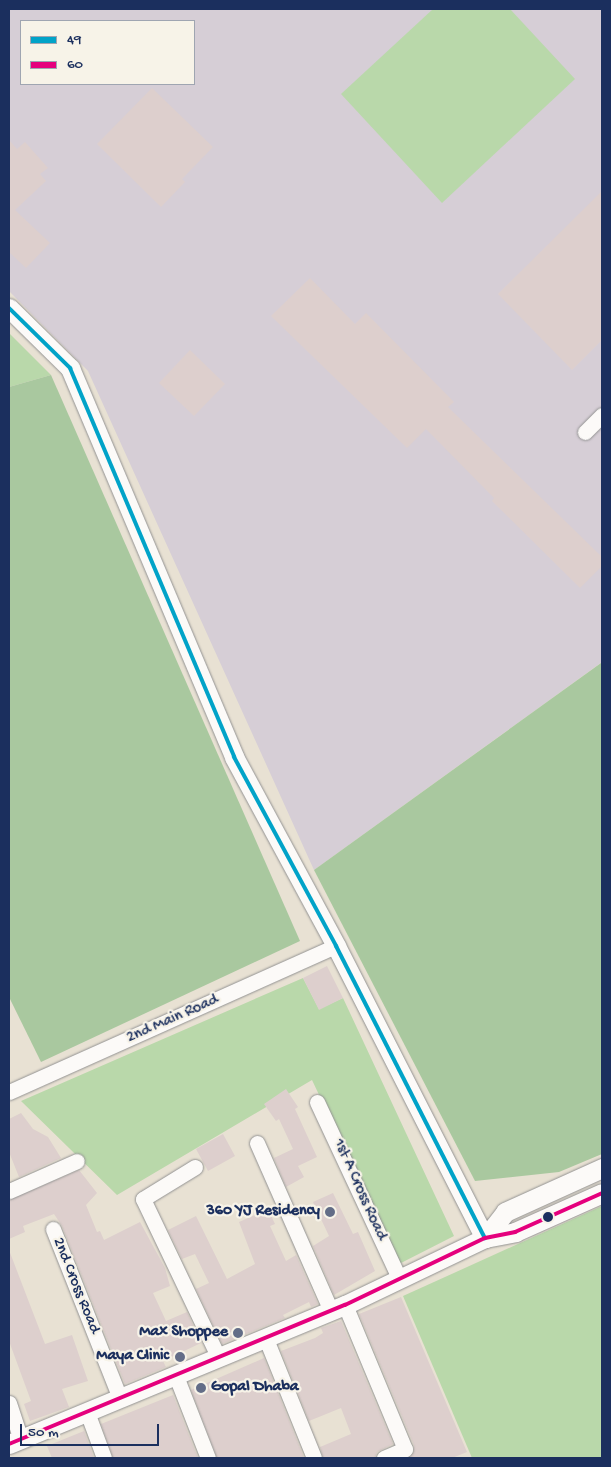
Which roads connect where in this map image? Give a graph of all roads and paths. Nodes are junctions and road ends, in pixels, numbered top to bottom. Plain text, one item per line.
1 (9, 308) edge
2 (602, 414) edge
3 (585, 432) dead end
4 (336, 946) junction
5 (11, 1088) edge
6 (317, 1102) dead end
7 (257, 1143) dead end
8 (77, 1161) dead end
9 (195, 1167) dead end
10 (602, 1168) edge
11 (11, 1185) edge
12 (602, 1193) edge
13 (53, 1229) dead end
14 (485, 1238) junction
15 (400, 1280) junction
16 (338, 1308) junction
17 (266, 1339) junction
18 (219, 1358) junction
19 (176, 1376) junction
20 (120, 1398) junction
21 (9, 1403) edge
22 (87, 1412) junction
23 (15, 1441) edge
24 (104, 1458) edge
25 (208, 1458) edge
26 (314, 1458) edge
27 (384, 1458) edge

1 - 4 street
2 - 3 street
4 - 5 street, 2nd Main Road
4 - 14 street
6 - 15 street, 1st A Cross Road
7 - 16 street
8 - 11 street
9 - 18 street
10 - 14 street
12 - 14 street
13 - 20 street, 2nd Cross Road
14 - 15 street
15 - 16 street
16 - 17 street
16 - 27 street
17 - 18 street
17 - 26 street
18 - 19 street
19 - 20 street
19 - 25 street
20 - 22 street
21 - 23 street
22 - 23 street
22 - 24 street

